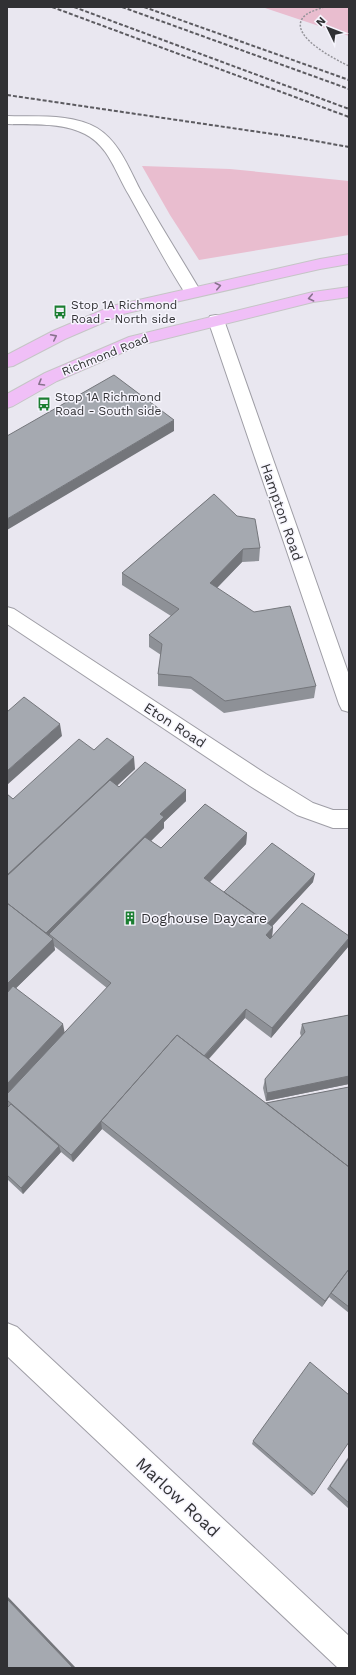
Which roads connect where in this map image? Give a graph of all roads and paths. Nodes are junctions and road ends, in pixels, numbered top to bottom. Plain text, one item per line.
1 (324, 7) edge
2 (349, 66) edge
3 (7, 120) edge
4 (349, 259) edge
5 (193, 292) junction
6 (349, 292) edge
7 (216, 320) junction
8 (7, 362) edge
9 (7, 402) edge
10 (7, 614) edge
11 (349, 704) edge
12 (349, 819) edge
13 (7, 1337) edge
14 (349, 1656) edge

1 - 2 path
3 - 5 street
5 -> 4 main road
5 - 7 main road
8 -> 5 main road
6 -> 7 main road, Richmond Road
7 -> 9 main road, Richmond Road
7 - 11 street, Hampton Road
10 - 12 street, Eton Road
13 - 14 street, Marlow Road

